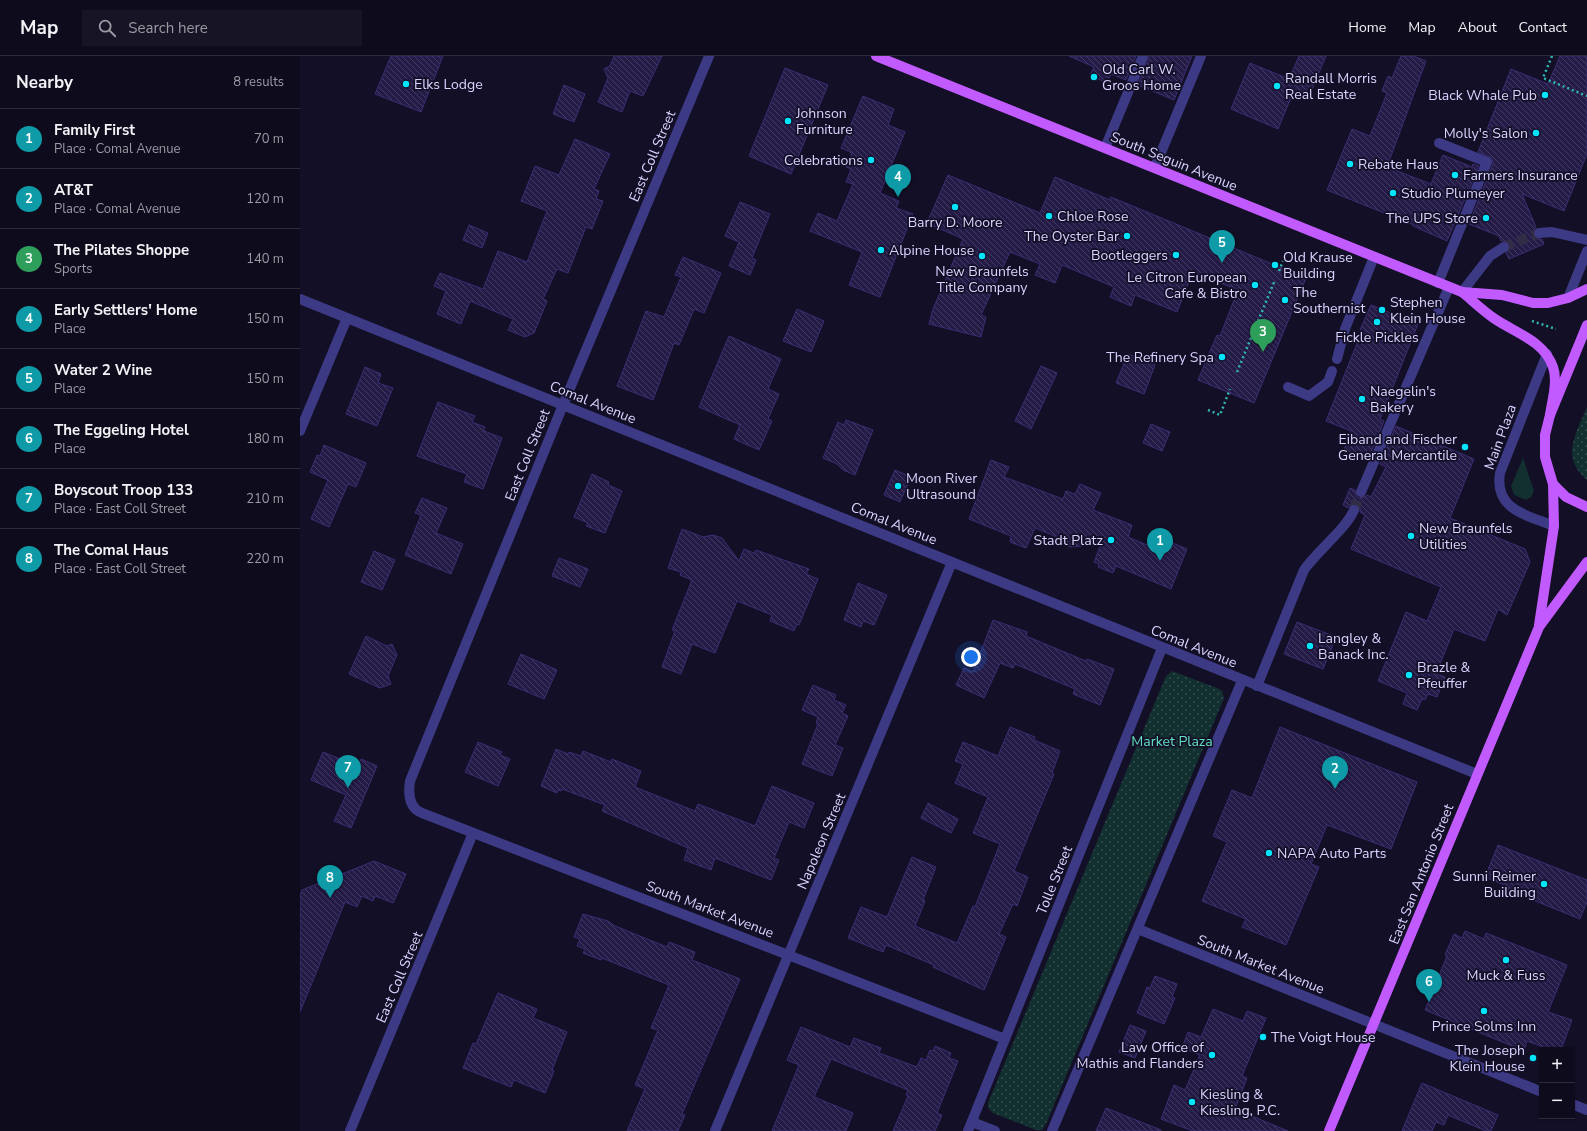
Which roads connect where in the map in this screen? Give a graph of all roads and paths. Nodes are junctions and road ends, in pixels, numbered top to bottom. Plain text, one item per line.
1 (709, 56) edge
2 (876, 56) edge
3 (1143, 56) edge
4 (1201, 56) edge
5 (1552, 56) edge
6 (1587, 96) edge
7 (1439, 143) dead end
8 (1105, 148) junction
9 (1154, 168) junction
10 (1539, 233) tunnel mouth
11 (1587, 240) edge
12 (1504, 247) tunnel mouth
13 (1587, 251) edge
14 (1374, 257) junction
15 (1283, 262) dead end
16 (1280, 271) dead end
17 (1275, 280) dead end
18 (1438, 283) junction
19 (1449, 287) junction
20 (1587, 289) edge
21 (1462, 292) junction
22 (1568, 298) junction
23 (300, 299) edge
24 (347, 318) junction
25 (1526, 319) dead end
26 (1587, 325) edge
27 (1556, 329) dead end
28 (1547, 354) junction
29 (1337, 358) dead end
30 (1332, 371) dead end
31 (1237, 372) dead end
32 (1288, 387) dead end
33 (1230, 389) dead end
34 (563, 405) junction
35 (1208, 410) dead end
36 (1550, 415) junction
37 (300, 431) edge
38 (1553, 484) junction
39 (1361, 492) tunnel mouth
40 (1587, 507) edge
41 (1354, 510) tunnel mouth
42 (1554, 526) junction
43 (952, 562) junction
44 (1587, 562) edge
45 (1539, 627) junction
46 (1162, 648) junction
47 (1242, 680) junction
48 (1257, 686) junction
49 (1477, 774) junction
50 (410, 800) joint
51 (473, 833) junction
52 (1138, 929) junction
53 (789, 955) junction
54 (1374, 1024) junction
55 (1005, 1039) junction
56 (1539, 1091) edge
57 (1575, 1105) edge
58 (1587, 1110) edge
59 (970, 1126) edge
60 (1332, 1130) edge
61 (350, 1131) edge
62 (715, 1131) edge
63 (995, 1131) edge
64 (1052, 1131) edge

1 - 34 street, East Coll Street
2 - 8 main road, South Seguin Avenue
3 - 8 street
4 - 9 street
5 - 6 path
7 - 18 street
8 - 9 main road, South Seguin Avenue
9 - 14 main road, South Seguin Avenue
10 - 11 street
12 - 21 street
13 - 22 street
14 - 18 main road, South Seguin Avenue
14 - 29 street
15 - 16 path
17 - 31 path
18 - 19 main road, South Seguin Avenue
19 - 21 main road, South Seguin Avenue
19 - 39 street
20 - 22 main road, South Seguin Avenue
21 - 22 main road, South Seguin Avenue
21 - 28 main road, South Seguin Avenue
23 - 24 street, Comal Avenue
24 - 34 street, Comal Avenue
24 - 37 street
25 - 27 path
26 - 36 main road
28 - 36 main road
28 - 42 street, Main Plaza
30 - 32 street
33 - 35 path
34 - 43 street, Comal Avenue
34 - 50 street, East Coll Street
36 - 38 main road
38 - 40 main road
38 - 42 main road, East San Antonio Street
41 - 48 street
42 - 45 main road, East San Antonio Street
43 - 46 street, Comal Avenue
43 - 53 street, Napoleon Street
44 - 45 main road, East San Antonio Street
45 - 49 main road, East San Antonio Street
46 - 47 street, Comal Avenue
46 - 55 street, Tolle Street
47 - 48 street, Comal Avenue
47 - 52 street
48 - 49 street, Comal Avenue
49 - 54 main road, East San Antonio Street
50 - 51 street, South Market Avenue
51 - 53 street, South Market Avenue
51 - 61 street, East Coll Street
52 - 54 street, South Market Avenue
52 - 64 street
53 - 55 street, South Market Avenue
53 - 62 street, Napoleon Street
54 - 56 street, South Market Avenue
54 - 60 main road, East San Antonio Street
55 - 59 street, Tolle Street
57 - 58 street
59 - 63 street, Tolle Street

